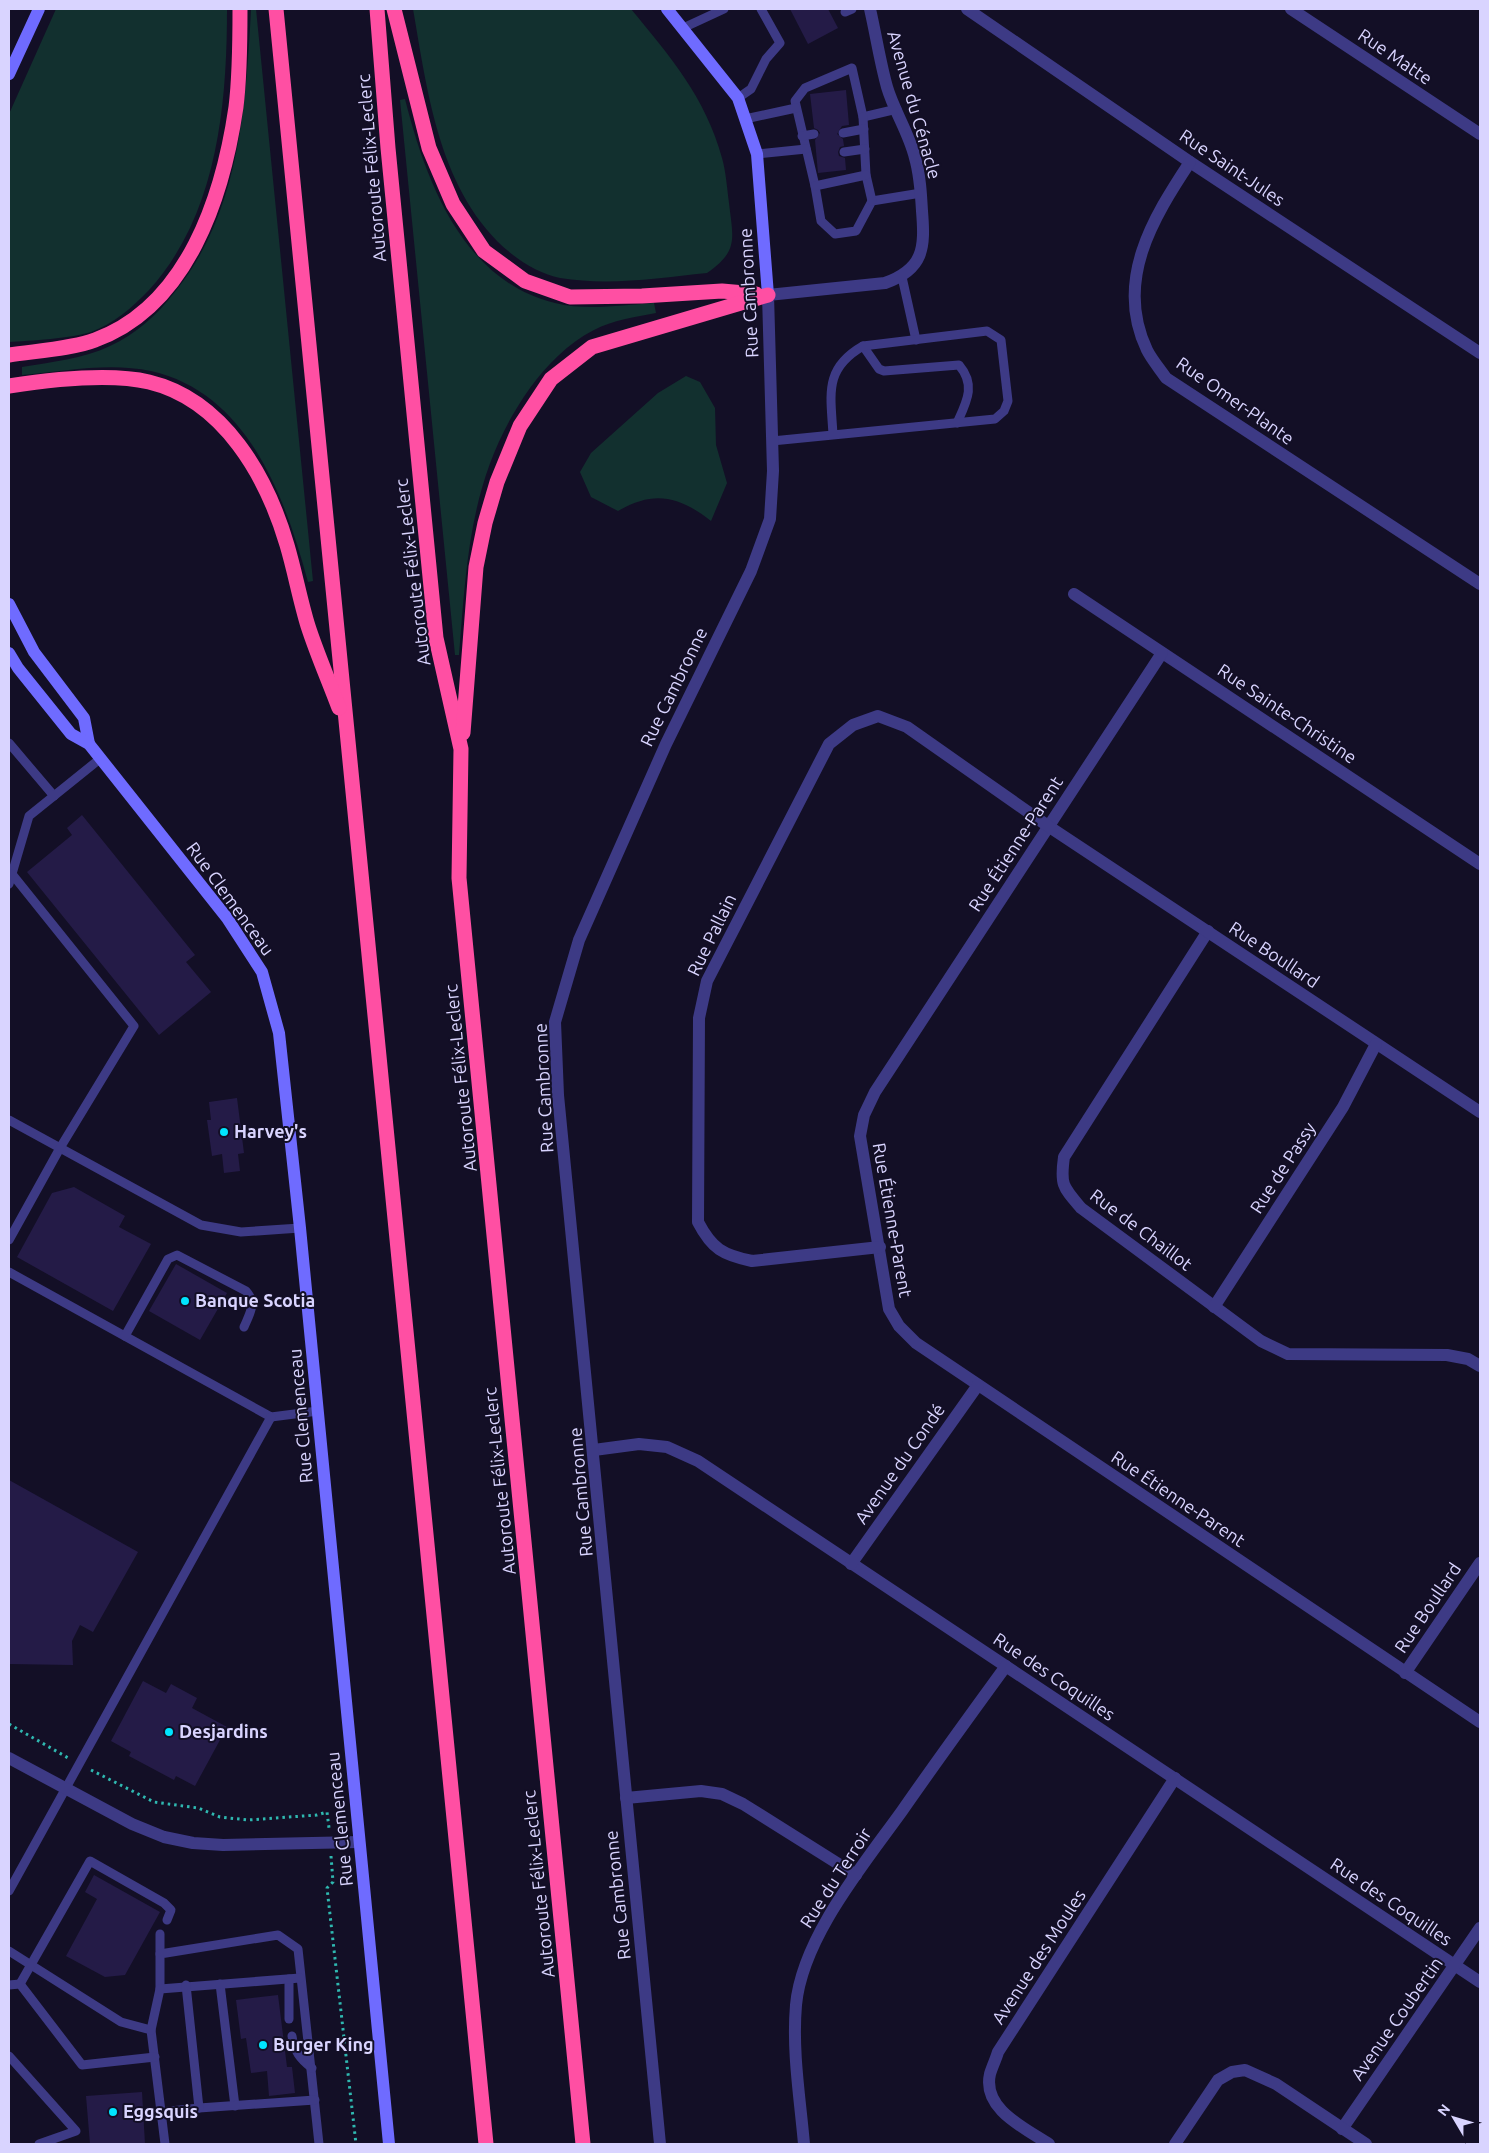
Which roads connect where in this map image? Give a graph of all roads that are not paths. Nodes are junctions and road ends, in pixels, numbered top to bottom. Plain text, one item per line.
1 (39, 9) edge
2 (240, 9) edge
3 (276, 9) edge
4 (377, 9) edge
5 (394, 9) edge
6 (667, 9) edge
7 (724, 9) edge
8 (760, 9) edge
9 (870, 9) edge
10 (966, 9) edge
11 (1291, 9) edge
12 (684, 28) junction
13 (9, 74) edge
14 (738, 98) junction
15 (796, 108) junction
16 (896, 109) junction
17 (863, 117) junction
18 (745, 118) junction
19 (864, 129) junction
20 (843, 133) dead end
21 (814, 134) dead end
22 (1480, 134) edge
23 (802, 136) junction
24 (865, 149) junction
25 (844, 152) dead end
26 (757, 154) junction
27 (810, 154) junction
28 (1190, 162) junction
29 (866, 175) junction
30 (815, 186) junction
31 (921, 193) junction
32 (872, 201) junction
33 (902, 277) junction
34 (768, 295) junction
35 (916, 340) junction
36 (863, 346) junction
37 (1480, 353) edge
38 (9, 355) edge
39 (9, 386) edge
40 (957, 423) junction
41 (833, 435) junction
42 (772, 441) junction
43 (1480, 584) edge
44 (1074, 594) dead end
45 (9, 604) edge
46 (9, 653) edge
47 (1162, 653) junction
48 (346, 727) junction
49 (9, 743) edge
50 (89, 744) junction
51 (461, 749) junction
52 (101, 758) junction
53 (54, 796) junction
54 (1048, 826) junction
55 (1480, 864) edge
56 (12, 874) junction
57 (9, 884) edge
58 (1208, 931) junction
59 (1376, 1044) junction
60 (1480, 1112) edge
61 (9, 1120) edge
62 (60, 1148) junction
63 (300, 1228) junction
64 (9, 1240) edge
65 (880, 1248) junction
66 (9, 1272) edge
67 (1214, 1307) junction
68 (244, 1327) dead end
69 (125, 1336) junction
70 (1480, 1366) edge
71 (978, 1385) junction
72 (318, 1411) junction
73 (271, 1417) junction
74 (594, 1450) junction
75 (1480, 1563) edge
76 (851, 1564) junction
77 (1006, 1666) junction
78 (1405, 1673) junction
79 (1480, 1722) edge
80 (9, 1758) edge
81 (1175, 1778) junction
82 (66, 1790) junction
83 (626, 1798) junction
84 (359, 1842) junction
85 (856, 1875) junction
86 (9, 1891) edge
87 (167, 1920) dead end
88 (1480, 1928) edge
89 (160, 1934) dead end
90 (9, 1951) edge
91 (160, 1954) junction
92 (1455, 1965) junction
93 (31, 1966) junction
94 (300, 1978) junction
95 (289, 1979) junction
96 (1480, 1982) edge
97 (9, 1984) edge
98 (20, 1984) junction
99 (220, 1984) junction
100 (186, 1985) junction
101 (160, 1988) junction
102 (289, 2019) dead end
103 (150, 2030) junction
104 (292, 2036) dead end
105 (9, 2056) edge
106 (155, 2057) junction
107 (312, 2068) junction
108 (315, 2100) junction
109 (235, 2106) junction
110 (199, 2108) junction
111 (161, 2112) junction
112 (1342, 2128) junction
113 (39, 2144) edge
114 (165, 2144) edge
115 (319, 2144) edge
116 (389, 2144) edge
117 (486, 2144) edge
118 (584, 2144) edge
119 (660, 2144) edge
120 (804, 2144) edge
121 (1049, 2144) edge
122 (1175, 2144) edge
123 (1366, 2144) edge

1 - 13 street
2 - 38 highway
3 - 48 highway
4 - 51 highway, Autoroute Félix-Leclerc
5 - 34 highway
6 - 12 street, Rue Cambronne
7 - 12 lane
8 - 14 lane
9 - 16 street, Avenue du Cénacle
10 - 28 street, Rue Saint-Jules
11 - 22 street, Rue Matte
12 - 14 street, Rue Cambronne
14 - 18 street, Rue Cambronne
15 - 17 lane
15 - 18 lane
15 - 23 lane
16 - 17 lane
16 - 31 street, Avenue du Cénacle
17 - 19 lane
18 - 26 street, Rue Cambronne
19 - 20 lane
19 - 24 lane
21 - 23 lane
23 - 27 lane
24 - 25 lane
24 - 29 lane
26 - 27 lane
26 - 34 street, Rue Cambronne
27 - 30 lane
28 - 37 street, Rue Saint-Jules
28 - 43 street, Rue Omer-Plante
29 - 30 lane
29 - 32 lane
30 - 32 lane
31 - 32 lane
31 - 33 street, Avenue du Cénacle
33 - 34 street
33 - 35 lane
34 - 42 street, Rue Cambronne
34 - 51 highway
35 - 36 lane
35 - 40 lane
36 - 40 lane
36 - 41 lane
39 - 48 highway
40 - 41 lane
41 - 42 lane
42 - 74 street, Rue Cambronne
44 - 47 street, Rue Sainte-Christine
45 - 50 street, Rue Clemenceau
46 - 50 street, Rue Clemenceau
47 - 54 street, Rue Étienne-Parent
47 - 55 street, Rue Sainte-Christine
48 - 117 highway
49 - 53 lane
50 - 52 street, Rue Clemenceau
51 - 118 highway, Autoroute Félix-Leclerc
52 - 53 lane
52 - 63 street, Rue Clemenceau
53 - 56 lane
54 - 58 street, Rue Boullard
54 - 65 street, Rue Étienne-Parent
54 - 65 street, Rue Pallain
56 - 57 lane
56 - 62 lane
58 - 59 street, Rue Boullard
58 - 67 street, Rue de Chaillot
59 - 60 street, Rue Boullard
59 - 67 street, Rue de Passy
61 - 62 lane
62 - 63 lane
62 - 64 lane
63 - 72 street, Rue Clemenceau
65 - 71 street, Rue Étienne-Parent
66 - 69 lane
67 - 70 street, Rue de Chaillot
68 - 69 lane
69 - 73 lane
71 - 76 street, Avenue du Condé
71 - 78 street, Rue Étienne-Parent
72 - 73 lane
72 - 84 street, Rue Clemenceau
73 - 82 lane
74 - 76 street, Rue des Coquilles
74 - 83 street, Rue Cambronne
75 - 78 street, Rue Boullard
76 - 77 street, Rue des Coquilles
77 - 81 street, Rue des Coquilles
77 - 85 street, Rue du Terroir
78 - 79 street, Rue Étienne-Parent
80 - 82 street
81 - 92 street, Rue des Coquilles
81 - 121 street, Avenue des Moules
82 - 84 street
82 - 86 lane
83 - 85 street
83 - 119 street, Rue Cambronne
84 - 116 street, Rue Clemenceau
85 - 120 street, Rue du Terroir
87 - 93 lane
88 - 92 street, Avenue Coubertin
89 - 91 lane
90 - 93 lane
91 - 94 lane
91 - 101 lane
92 - 96 street, Rue des Coquilles
92 - 112 street, Avenue Coubertin
93 - 98 lane
93 - 103 lane
94 - 95 lane
94 - 107 lane
95 - 99 lane
95 - 102 lane
97 - 98 lane
98 - 106 lane
99 - 100 lane
99 - 109 lane
100 - 101 lane
100 - 110 lane
101 - 103 lane
103 - 106 lane
104 - 107 lane
105 - 113 lane
106 - 111 lane
107 - 108 lane
108 - 109 lane
108 - 115 lane
109 - 110 lane
110 - 111 lane
111 - 114 lane
112 - 122 street
112 - 123 street

